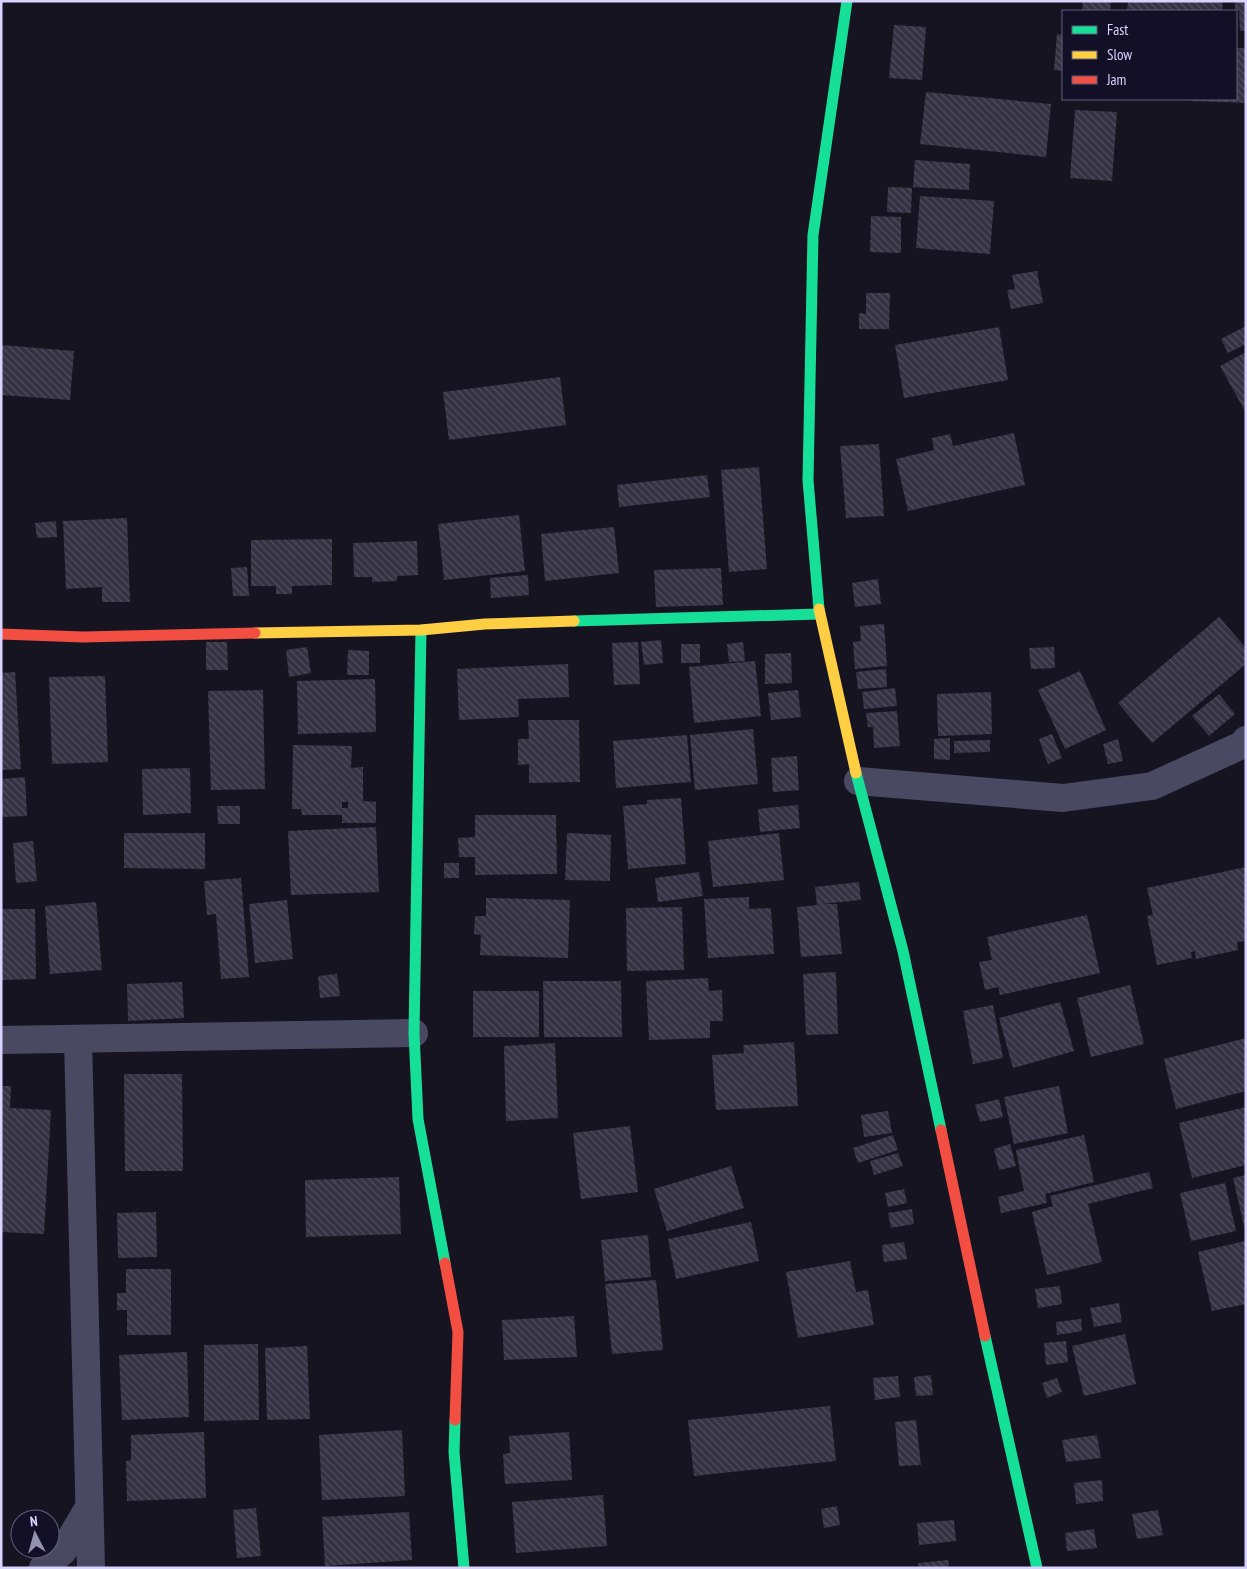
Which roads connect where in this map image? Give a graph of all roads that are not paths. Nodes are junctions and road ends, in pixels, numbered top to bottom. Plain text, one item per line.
1 (847, 1) edge
2 (819, 614) junction
3 (421, 630) junction
4 (1, 634) edge
5 (1246, 740) edge
6 (858, 781) junction
7 (414, 1033) junction
8 (1, 1040) edge
9 (78, 1040) junction
10 (88, 1509) junction
11 (43, 1568) edge
12 (91, 1568) edge
13 (464, 1568) edge
14 (1037, 1568) edge

1 - 2 street
2 - 3 street
2 - 6 street
3 - 4 street
3 - 7 street
5 - 6 street
6 - 14 street
7 - 9 street
7 - 13 street
8 - 9 street
9 - 10 street
10 - 11 street
10 - 12 street

